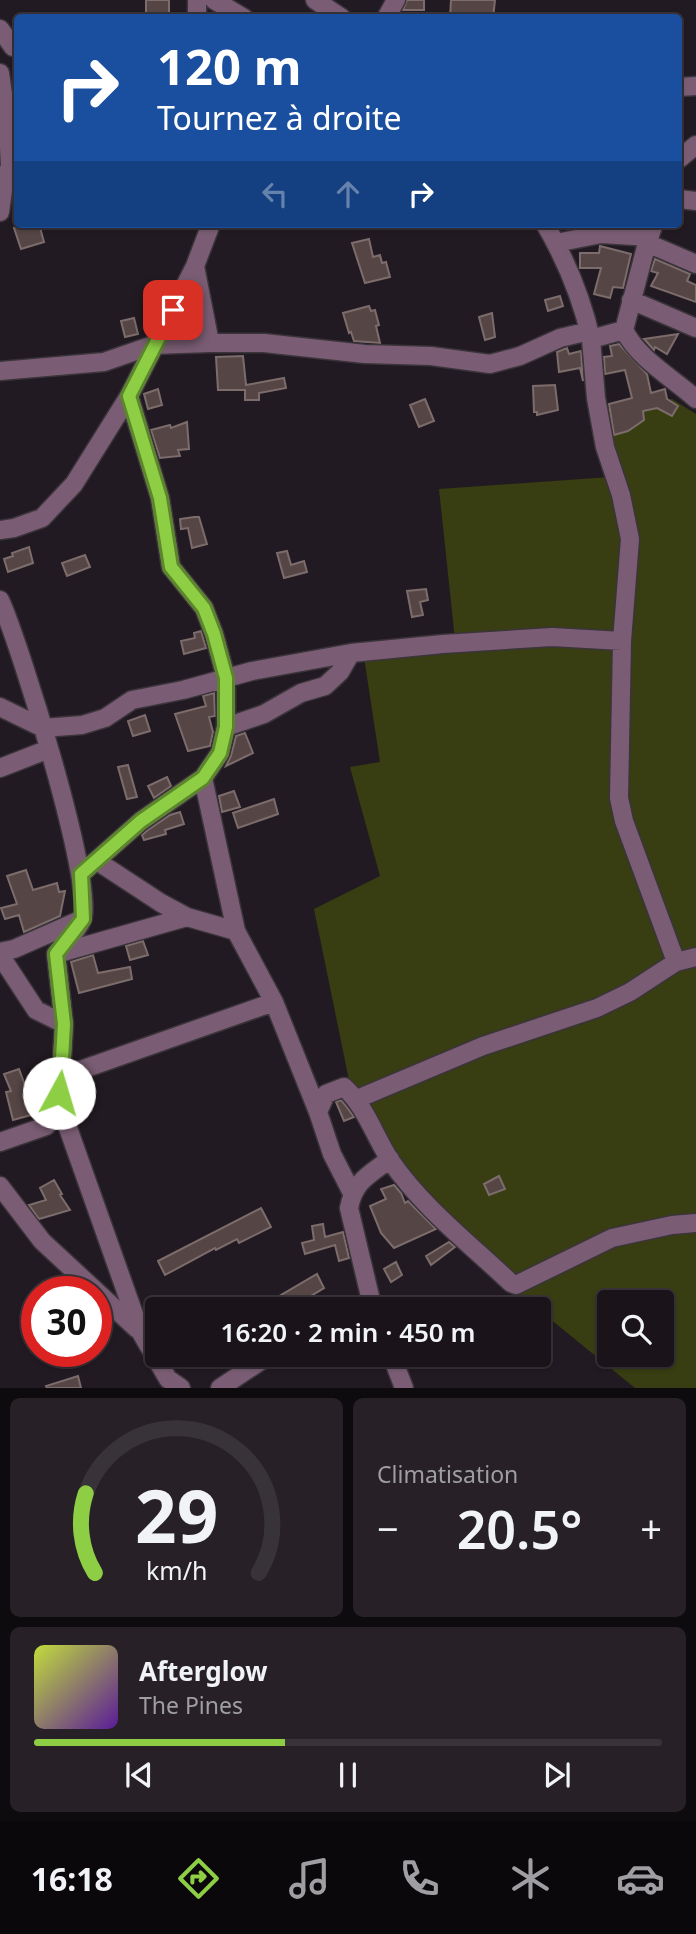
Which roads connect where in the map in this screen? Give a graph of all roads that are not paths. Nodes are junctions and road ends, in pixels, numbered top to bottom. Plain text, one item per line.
1 (214, 0) edge
2 (315, 0) edge
3 (237, 14) edge
4 (336, 14) edge
5 (0, 29) edge
6 (10, 46) edge
7 (0, 73) edge
8 (4, 130) edge
9 (696, 145) edge
10 (9, 153) edge
11 (682, 157) edge
12 (0, 212) edge
13 (209, 228) edge
14 (547, 228) edge
15 (650, 235) edge
16 (556, 243) junction
17 (696, 264) edge
18 (195, 266) junction
19 (631, 300) junction
20 (696, 328) edge
21 (624, 331) junction
22 (590, 335) junction
23 (210, 342) junction
24 (153, 345) junction
25 (0, 371) edge
26 (129, 396) junction
27 (696, 399) edge
28 (0, 530) edge
29 (0, 600) edge
30 (622, 641) junction
31 (351, 653) junction
32 (226, 678) junction
33 (0, 707) edge
34 (226, 727) junction
35 (43, 728) junction
36 (49, 749) junction
37 (0, 768) edge
38 (203, 778) junction
39 (97, 861) junction
40 (81, 874) junction
41 (187, 917) junction
42 (83, 919) junction
43 (236, 932) junction
44 (0, 954) edge
45 (56, 954) junction
46 (696, 957) edge
47 (676, 962) junction
48 (274, 1002) junction
49 (64, 1024) junction
50 (61, 1076) junction
51 (357, 1099) junction
52 (62, 1111) junction
53 (317, 1112) junction
54 (0, 1142) edge
55 (390, 1159) junction
56 (0, 1186) edge
57 (352, 1193) junction
58 (696, 1223) edge
59 (367, 1297) edge
60 (140, 1331) junction
61 (252, 1367) edge
62 (396, 1367) edge
63 (181, 1388) edge
64 (220, 1388) edge
65 (404, 1388) edge

1 - 3 street
2 - 4 street
5 - 6 street
7 - 8 street
8 - 10 street
9 - 11 street
10 - 12 street
13 - 18 street
14 - 16 street
15 - 16 street
15 - 17 street
15 - 19 street
16 - 22 street
18 - 23 street
18 - 24 street
19 - 20 street
19 - 21 street
21 - 22 street
21 - 27 street
22 - 23 street
22 - 30 street
23 - 24 street
24 - 25 street
24 - 26 street
26 - 28 street
26 - 32 street
29 - 35 street
30 - 31 street
30 - 47 street
31 - 32 street
31 - 34 street
32 - 34 street
32 - 35 street
33 - 35 street
34 - 38 street
35 - 36 street
36 - 37 street
36 - 40 street
38 - 39 street
38 - 43 street
39 - 40 street
39 - 41 street
40 - 42 street
41 - 43 street
41 - 45 street
42 - 44 street
42 - 45 street
43 - 48 street
44 - 49 street
45 - 49 street
46 - 47 street
47 - 51 street
48 - 50 street
48 - 53 street
49 - 50 street
50 - 52 street
51 - 53 street
51 - 55 street
52 - 54 street
52 - 60 street
53 - 57 street
55 - 57 street
55 - 58 street
56 - 60 street
57 - 59 street
60 - 63 street
61 - 64 street
62 - 65 street

